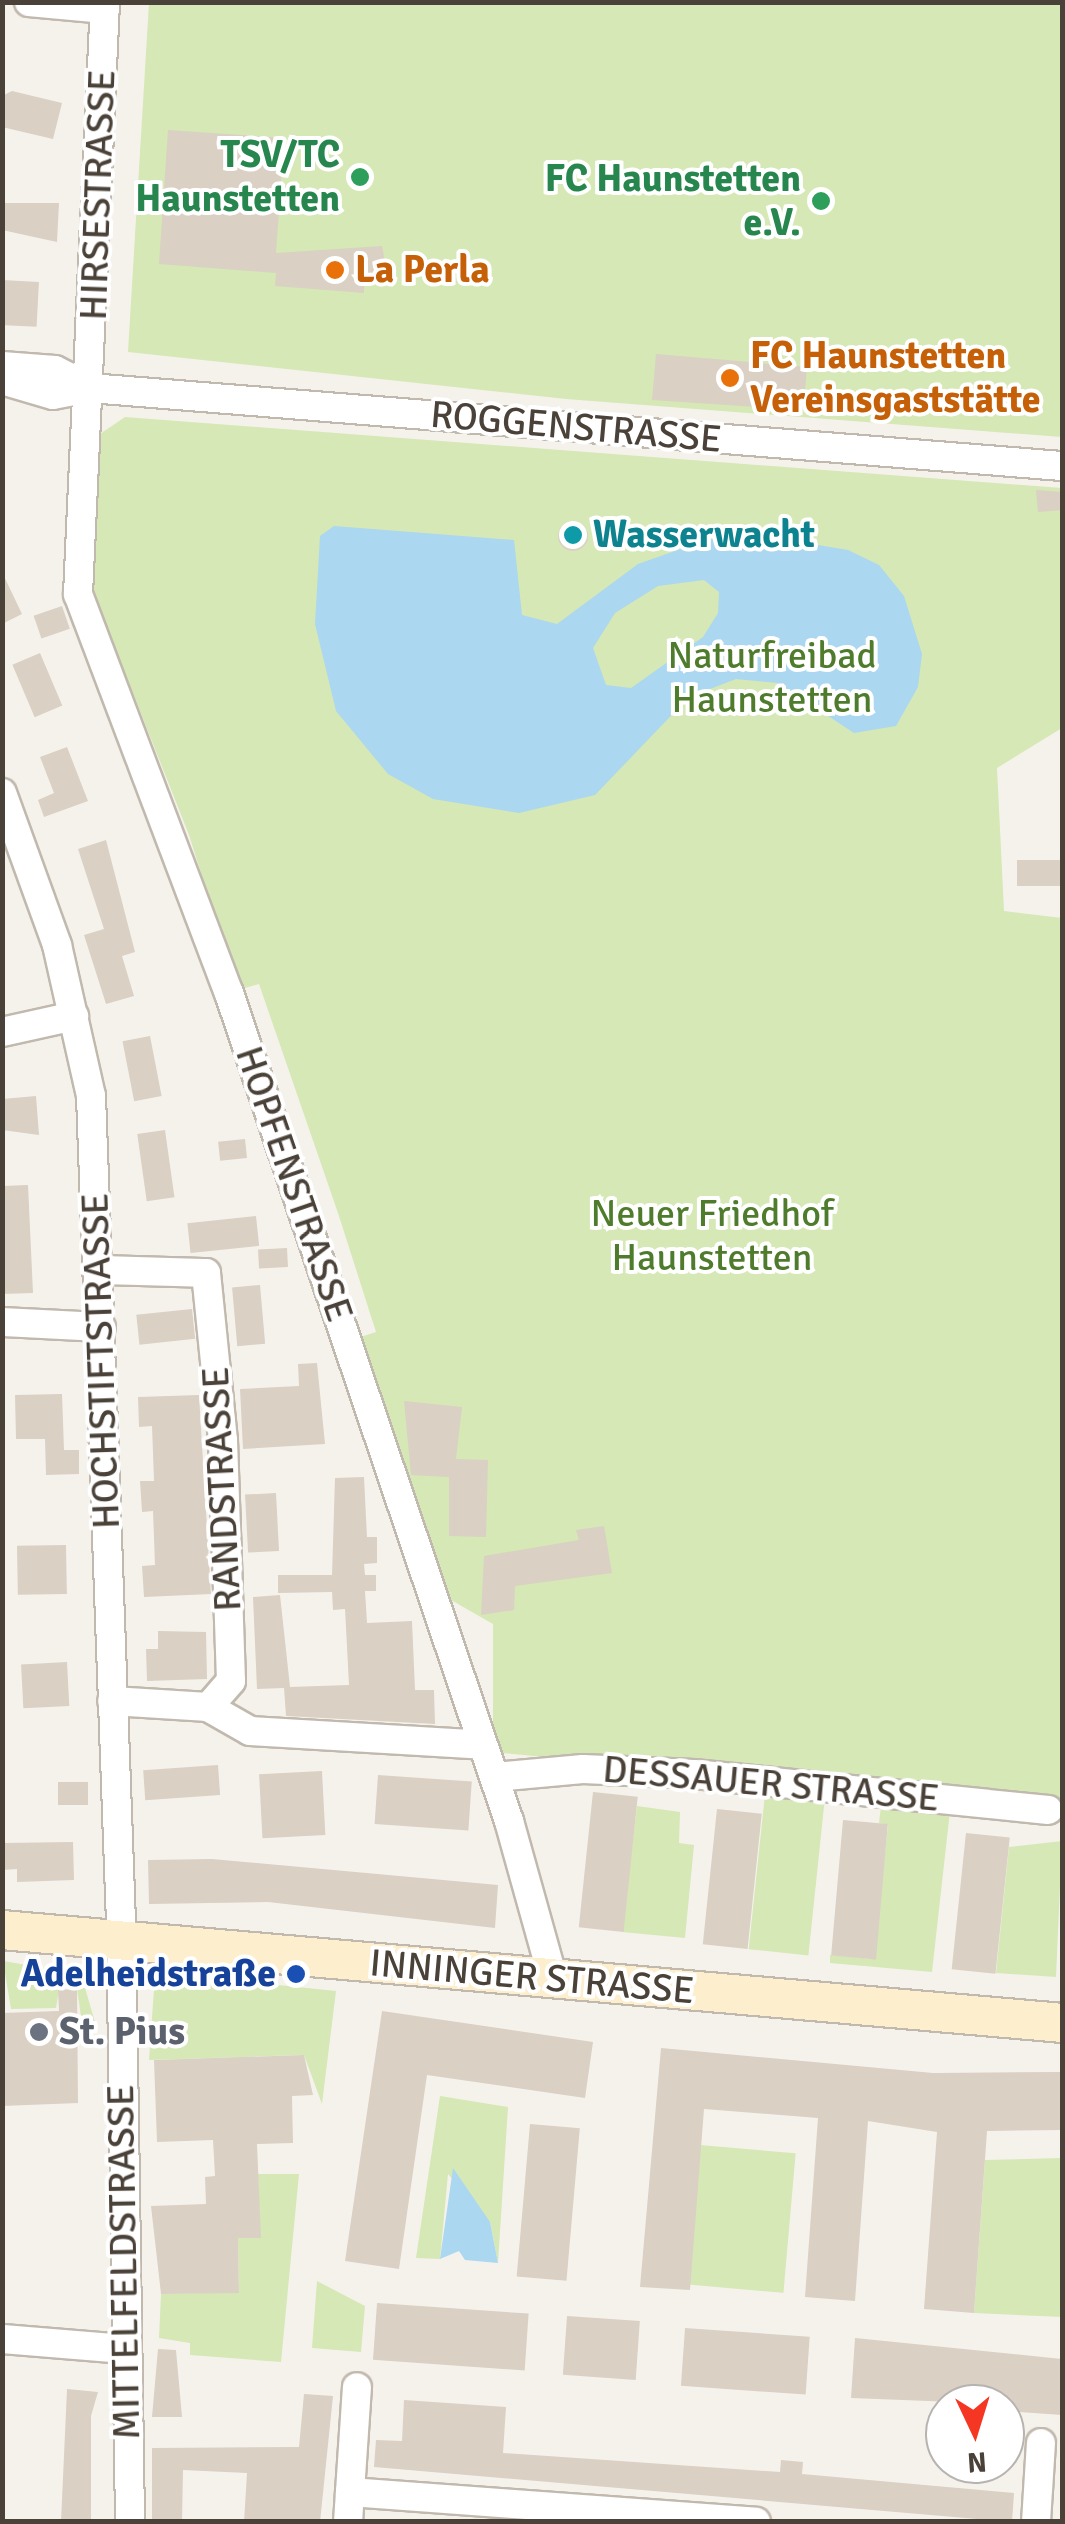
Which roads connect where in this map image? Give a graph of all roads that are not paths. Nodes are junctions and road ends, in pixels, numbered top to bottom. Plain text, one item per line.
1 (29, 2) edge
2 (105, 6) edge
3 (2, 366) edge
4 (2, 380) edge
5 (90, 388) junction
6 (1062, 466) edge
7 (2, 793) edge
8 (74, 1016) junction
9 (2, 1032) edge
10 (99, 1270) junction
11 (2, 1322) edge
12 (101, 1327) junction
13 (112, 1701) junction
14 (208, 1707) junction
15 (483, 1745) junction
16 (495, 1777) junction
17 (1048, 1810) dead end
18 (2, 1930) edge
19 (122, 1942) junction
20 (552, 1979) junction
21 (1062, 2023) edge
22 (2, 2339) edge
23 (123, 2349) junction
24 (356, 2387) dead end
25 (1041, 2443) dead end
26 (350, 2492) junction
27 (407, 2508) edge
28 (130, 2522) edge
29 (348, 2522) edge
30 (756, 2522) edge
31 (1036, 2522) edge

1 - 2 street
2 - 5 street, HIRSESTRASSE
3 - 5 street, ROGGENSTRASSE
4 - 5 street, ROGGENSTRASSE
5 - 6 street, ROGGENSTRASSE
5 - 15 street, HOPFENSTRASSE
7 - 8 street, HOCHSTIFTSTRASSE
8 - 9 street
8 - 10 street, HOCHSTIFTSTRASSE
10 - 12 street, HOCHSTIFTSTRASSE
10 - 14 street, RANDSTRASSE
11 - 12 street
12 - 13 street, HOCHSTIFTSTRASSE
13 - 14 street
13 - 19 street, HOCHSTIFTSTRASSE
14 - 15 street
15 - 16 street, HOPFENSTRASSE
16 - 17 street, DESSAUER STRASSE
16 - 20 street, HOPFENSTRASSE
18 - 19 main road, INNINGER STRASSE
19 - 20 main road, INNINGER STRASSE
19 - 23 street, MITTELFELDSTRASSE
20 - 21 main road, INNINGER STRASSE
22 - 23 street
23 - 28 street, MITTELFELDSTRASSE
24 - 26 street
25 - 31 street
26 - 27 street
26 - 29 street
27 - 30 street

